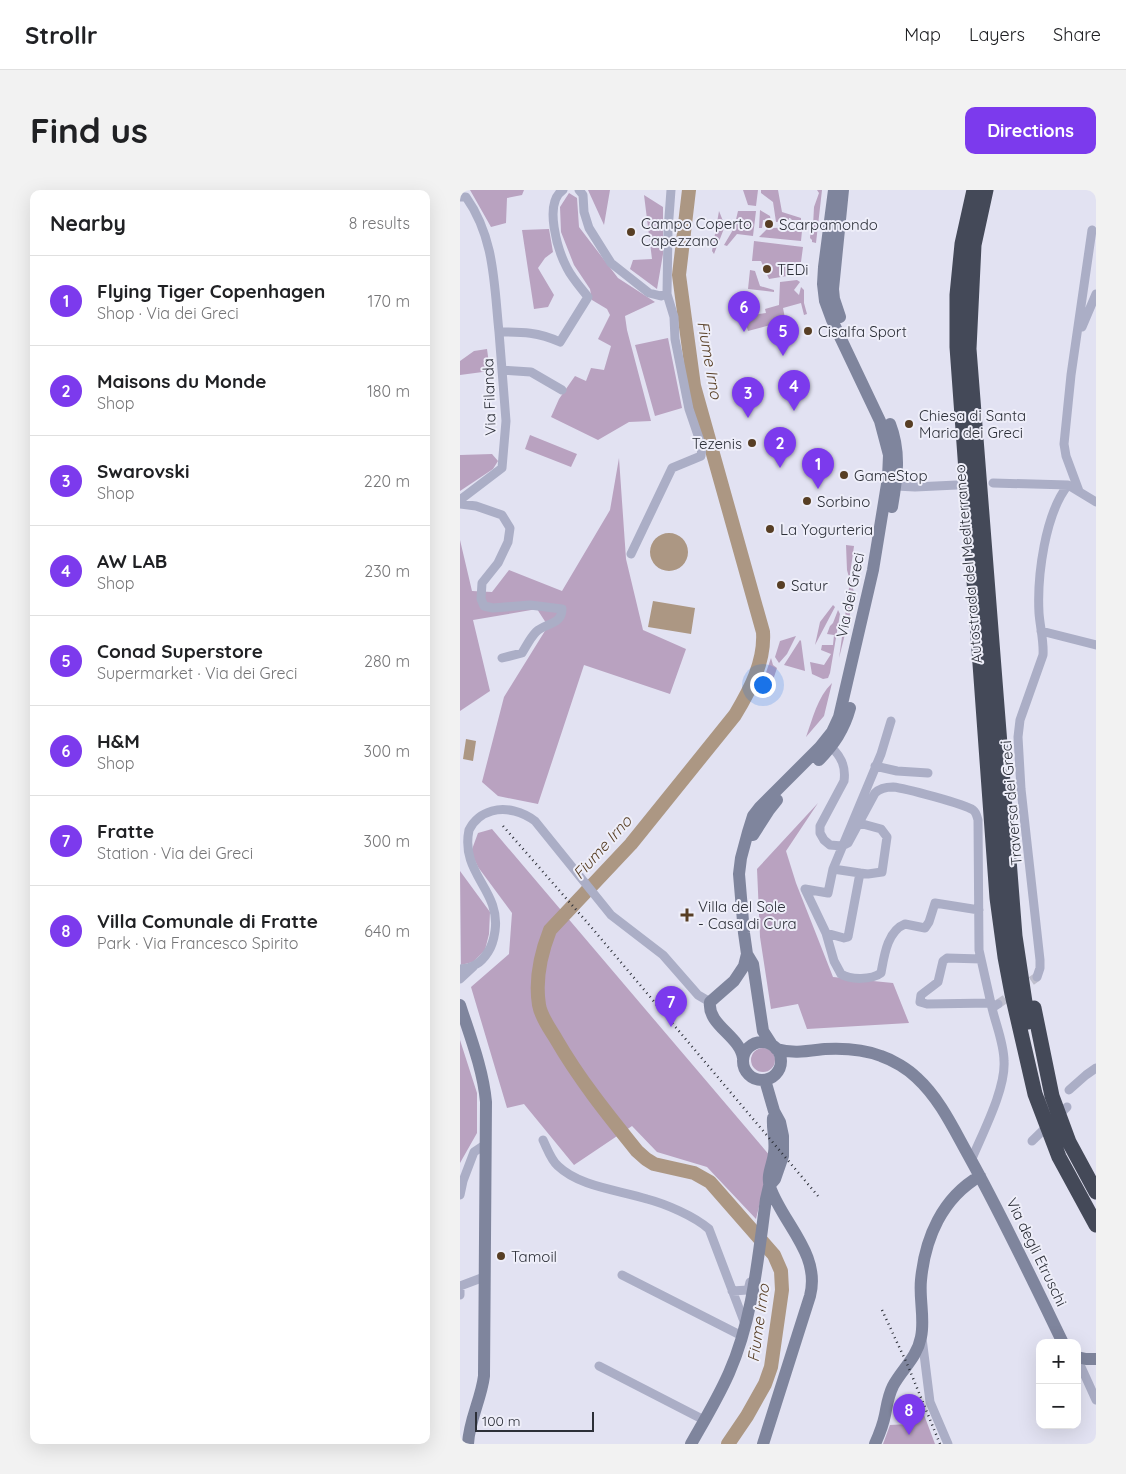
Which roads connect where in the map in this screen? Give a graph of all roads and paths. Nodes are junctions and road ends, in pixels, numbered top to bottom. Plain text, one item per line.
1 (563, 190) edge
2 (579, 190) edge
3 (671, 190) edge
4 (834, 190) edge
5 (842, 190) edge
6 (974, 190) edge
7 (986, 190) edge
8 (460, 197) edge
9 (1092, 230) dead end
10 (667, 294) junction
11 (1096, 294) edge
12 (499, 332) junction
13 (1076, 344) junction
14 (502, 370) junction
15 (562, 390) dead end
16 (993, 483) dead end
17 (957, 485) dead end
18 (1068, 485) junction
19 (896, 486) junction
20 (1079, 491) junction
21 (460, 502) edge
22 (1096, 502) edge
23 (631, 554) dead end
24 (1042, 631) junction
25 (1096, 645) edge
26 (502, 658) dead end
27 (891, 722) dead end
28 (831, 747) junction
29 (875, 766) junction
30 (928, 773) dead end
31 (859, 824) junction
32 (842, 846) junction
33 (833, 869) junction
34 (860, 873) junction
35 (741, 886) junction
36 (998, 898) junction
37 (979, 910) junction
38 (826, 933) junction
39 (1015, 936) junction
40 (747, 954) junction
41 (980, 959) junction
42 (473, 967) junction
43 (460, 968) edge
44 (1037, 977) dead end
45 (460, 979) edge
46 (734, 981) junction
47 (710, 1002) junction
48 (460, 1005) edge
49 (994, 1005) junction
50 (761, 1020) junction
51 (774, 1047) junction
52 (743, 1058) junction
53 (1096, 1068) edge
54 (765, 1080) junction
55 (1069, 1090) dead end
56 (1067, 1108) dead end
57 (543, 1140) dead end
58 (1032, 1141) dead end
59 (486, 1144) junction
60 (971, 1161) junction
61 (980, 1176) junction
62 (768, 1192) junction
63 (1096, 1192) edge
64 (460, 1195) edge
65 (1096, 1208) edge
66 (1096, 1225) edge
67 (1096, 1238) edge
68 (757, 1258) junction
69 (622, 1275) dead end
70 (484, 1277) junction
71 (732, 1291) junction
72 (460, 1295) edge
73 (743, 1330) junction
74 (922, 1332) junction
75 (1062, 1339) edge
76 (1081, 1358) edge
77 (1096, 1359) edge
78 (599, 1366) dead end
79 (1081, 1367) edge
80 (1096, 1400) edge
81 (704, 1420) junction
82 (468, 1444) edge
83 (691, 1444) edge
84 (763, 1444) edge
85 (875, 1444) edge
86 (948, 1444) edge

1 - 12 street
2 - 10 street
3 - 10 street
4 - 35 main road, Via dei Greci
5 - 19 main road, Via dei Greci
6 - 36 highway, Autostrada del Mediterraneo
7 - 39 highway, Autostrada del Mediterraneo
8 - 12 street, Via Filanda
9 - 13 street
10 - 23 street
11 - 13 street
12 - 14 street, Via Filanda
13 - 20 street
14 - 15 street
14 - 21 street, Via Filanda
16 - 18 street
17 - 19 street
18 - 20 street
18 - 24 street, Traversa dei Greci
19 - 28 main road, Via dei Greci
20 - 22 street
21 - 26 street
24 - 25 street
24 - 44 street, Traversa dei Greci
27 - 29 street
28 - 32 street
28 - 35 main road, Via dei Greci
29 - 30 street
29 - 32 street
31 - 32 street
31 - 34 street
31 - 37 street
32 - 33 street
33 - 34 street
33 - 38 street
34 - 38 street
35 - 40 main road, Via dei Greci
36 - 66 highway
36 - 67 highway
37 - 38 street
37 - 41 street
39 - 63 highway
39 - 65 highway
40 - 46 main road
40 - 50 main road, Via dei Greci
41 - 49 street
41 - 49 street
42 - 43 street
42 - 45 street
42 - 47 street
46 - 47 main road
46 - 50 main road, Via dei Greci
47 - 52 main road
48 - 59 main road
49 - 60 street
50 - 51 main road, Via dei Greci
51 - 52 main road
51 - 54 main road
51 - 60 main road
52 - 54 main road
53 - 55 street
54 - 62 main road
56 - 58 street
57 - 71 street
59 - 64 street
59 - 70 main road
60 - 61 main road
61 - 74 main road
61 - 75 main road, Via degli Etruschi
62 - 68 main road
62 - 84 main road
68 - 71 street
68 - 73 main road
69 - 73 street
70 - 72 street
70 - 82 main road
71 - 73 street
73 - 81 main road
74 - 85 main road
74 - 86 street
76 - 77 main road
78 - 81 street
79 - 80 street
81 - 83 main road

